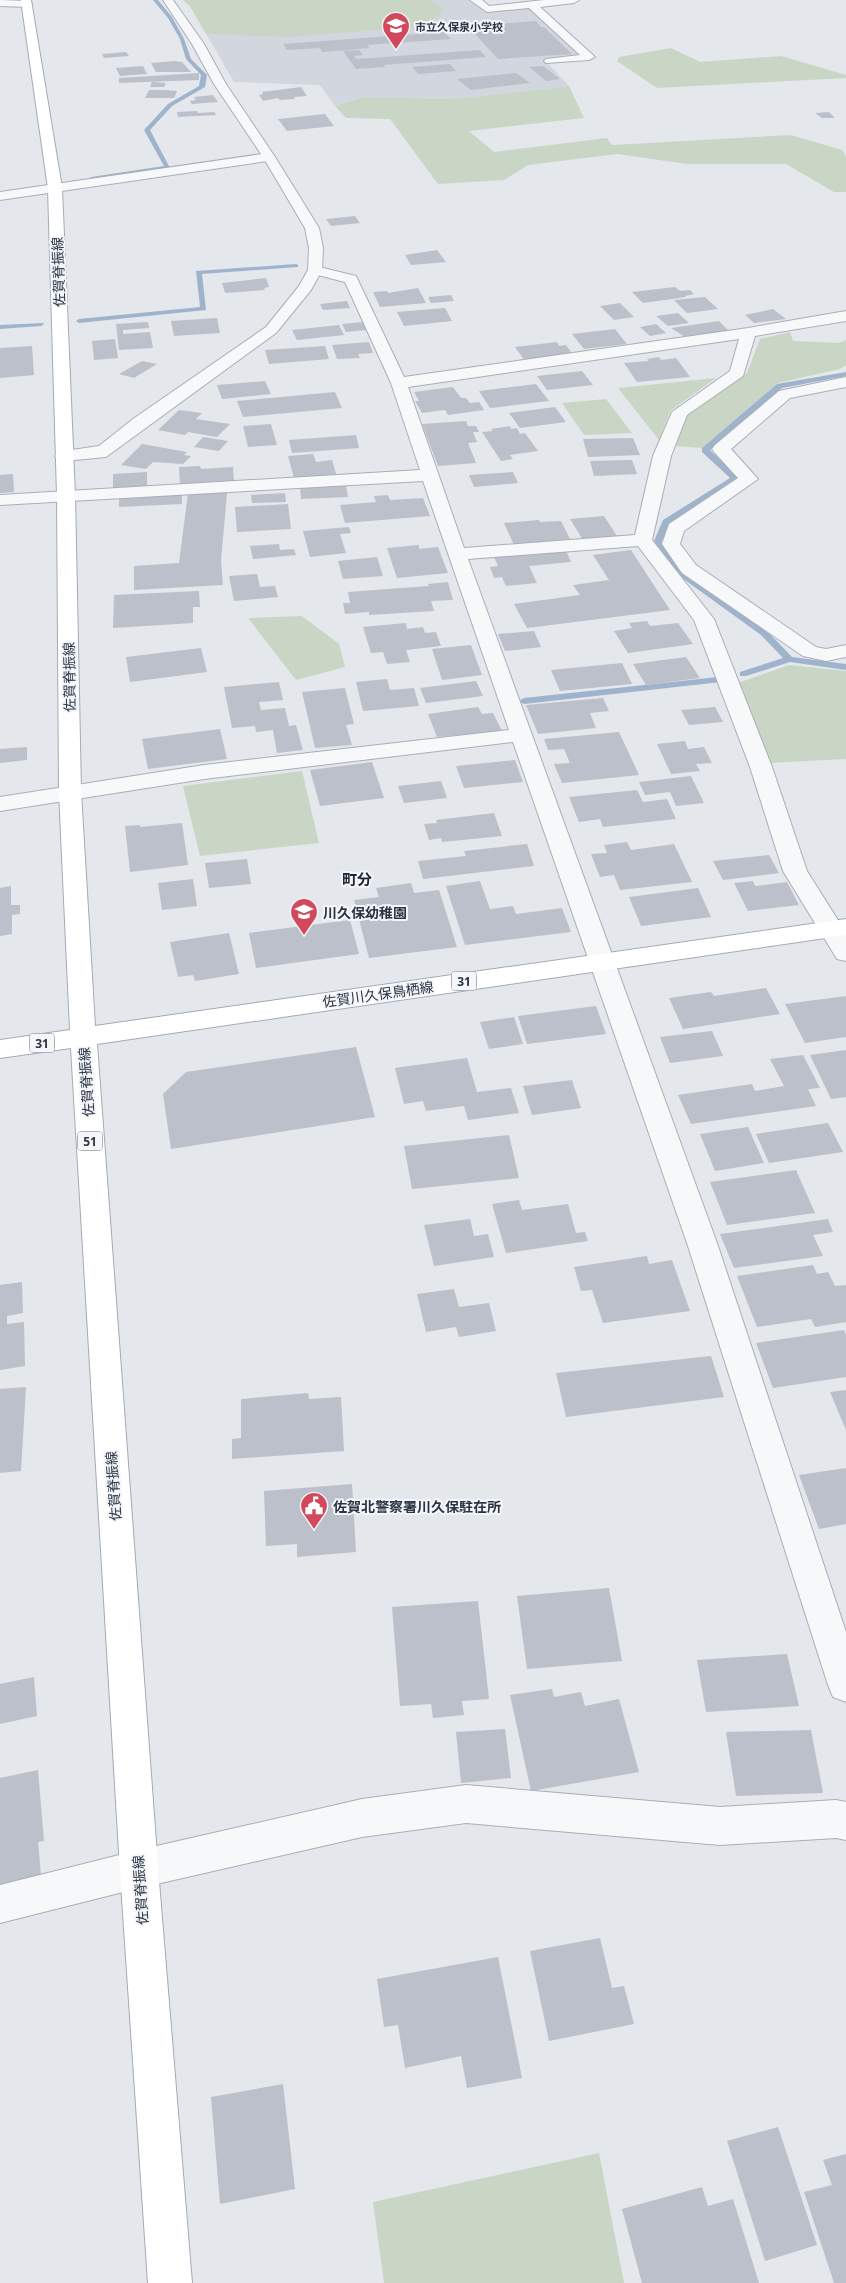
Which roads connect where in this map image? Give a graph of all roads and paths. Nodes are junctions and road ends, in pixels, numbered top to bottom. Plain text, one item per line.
1 (168, 0) edge
2 (475, 0) edge
3 (574, 0) edge
4 (14, 3) edge
5 (531, 4) junction
6 (550, 61) dead end
7 (269, 157) junction
8 (55, 188) junction
9 (0, 196) edge
10 (315, 270) junction
11 (846, 316) edge
12 (748, 333) junction
13 (846, 382) edge
14 (399, 384) junction
15 (64, 456) junction
16 (429, 475) junction
17 (66, 495) junction
18 (0, 500) edge
19 (643, 540) junction
20 (457, 554) junction
21 (846, 651) edge
22 (521, 735) junction
23 (70, 792) junction
24 (0, 804) edge
25 (838, 928) edge
26 (846, 952) edge
27 (602, 962) junction
28 (83, 1036) junction
29 (0, 1049) edge
30 (846, 1685) edge
31 (846, 1821) edge
32 (139, 1869) junction
33 (0, 1904) edge
34 (170, 2283) edge

1 - 7 street
2 - 5 street
3 - 5 street
4 - 8 main road, 佐賀脊振線 / 51
5 - 6 street
7 - 8 street
7 - 10 street
8 - 9 street
8 - 15 main road, 佐賀脊振線 / 51
10 - 14 street
10 - 15 street
11 - 12 street
12 - 14 street
12 - 19 street
13 - 21 street
14 - 16 street
15 - 17 main road, 佐賀脊振線 / 51
16 - 17 street
16 - 20 street
17 - 18 street
17 - 23 main road, 佐賀脊振線 / 51
19 - 20 street
19 - 25 street
20 - 22 street
22 - 23 street
22 - 27 street
23 - 24 street
23 - 28 main road, 佐賀脊振線 / 51
25 - 26 street
25 - 27 main road, 佐賀川久保鳥栖線 / 31
27 - 28 main road, 佐賀川久保鳥栖線 / 31
27 - 30 street
28 - 29 main road, 佐賀川久保鳥栖線 / 31
28 - 32 main road, 佐賀脊振線 / 51
31 - 32 street
32 - 33 street
32 - 34 main road, 佐賀脊振線 / 51

